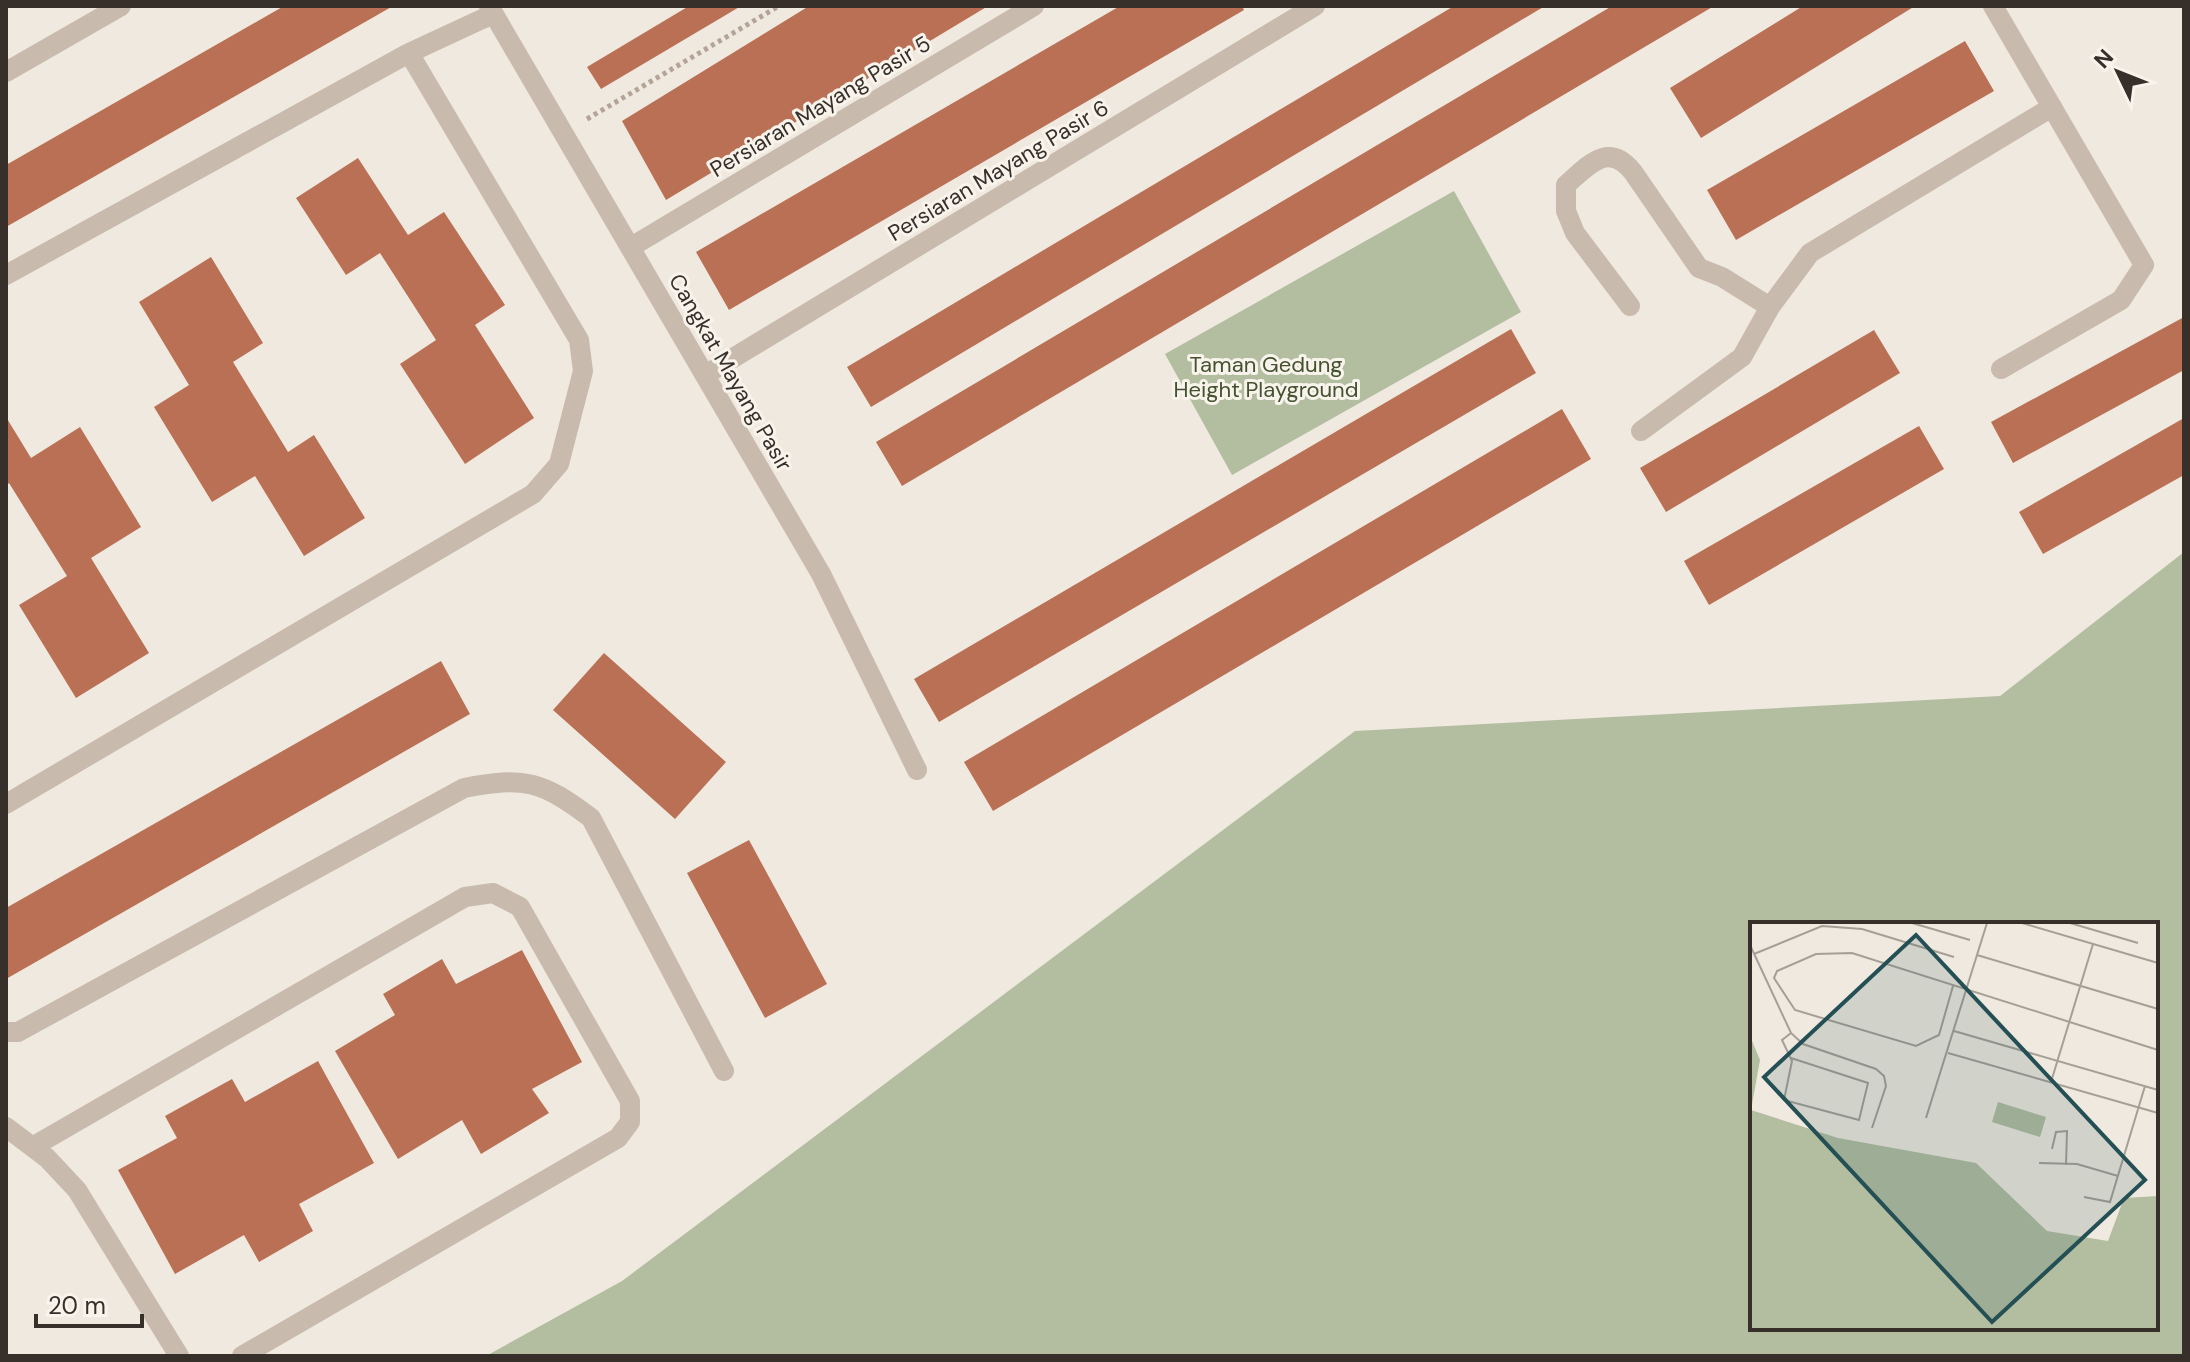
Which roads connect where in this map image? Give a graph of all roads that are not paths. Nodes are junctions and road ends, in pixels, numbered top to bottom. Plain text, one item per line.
1 (121, 6) edge
2 (1034, 6) edge
3 (1993, 6) edge
4 (1310, 7) edge
5 (496, 9) edge
6 (409, 53) junction
7 (6, 72) edge
8 (2052, 107) junction
9 (631, 247) junction
10 (6, 275) edge
11 (1630, 306) dead end
12 (1770, 307) junction
13 (2001, 369) dead end
14 (705, 375) junction
15 (1641, 431) dead end
16 (917, 770) dead end
17 (6, 804) edge
18 (6, 1032) edge
19 (724, 1071) dead end
20 (6, 1127) edge
21 (34, 1146) junction
22 (179, 1356) edge
23 (242, 1356) edge

1 - 7 street
2 - 9 street, Persiaran Mayang Pasir 5
3 - 8 street
4 - 14 street, Persiaran Mayang Pasir 6
5 - 6 street
5 - 9 street, Cangkat Mayang Pasir
6 - 10 street
6 - 17 street
8 - 12 street
8 - 13 street
9 - 14 street, Cangkat Mayang Pasir
11 - 12 street
12 - 15 street
14 - 16 street, Cangkat Mayang Pasir
18 - 19 street
20 - 21 street
21 - 22 street
21 - 23 street

